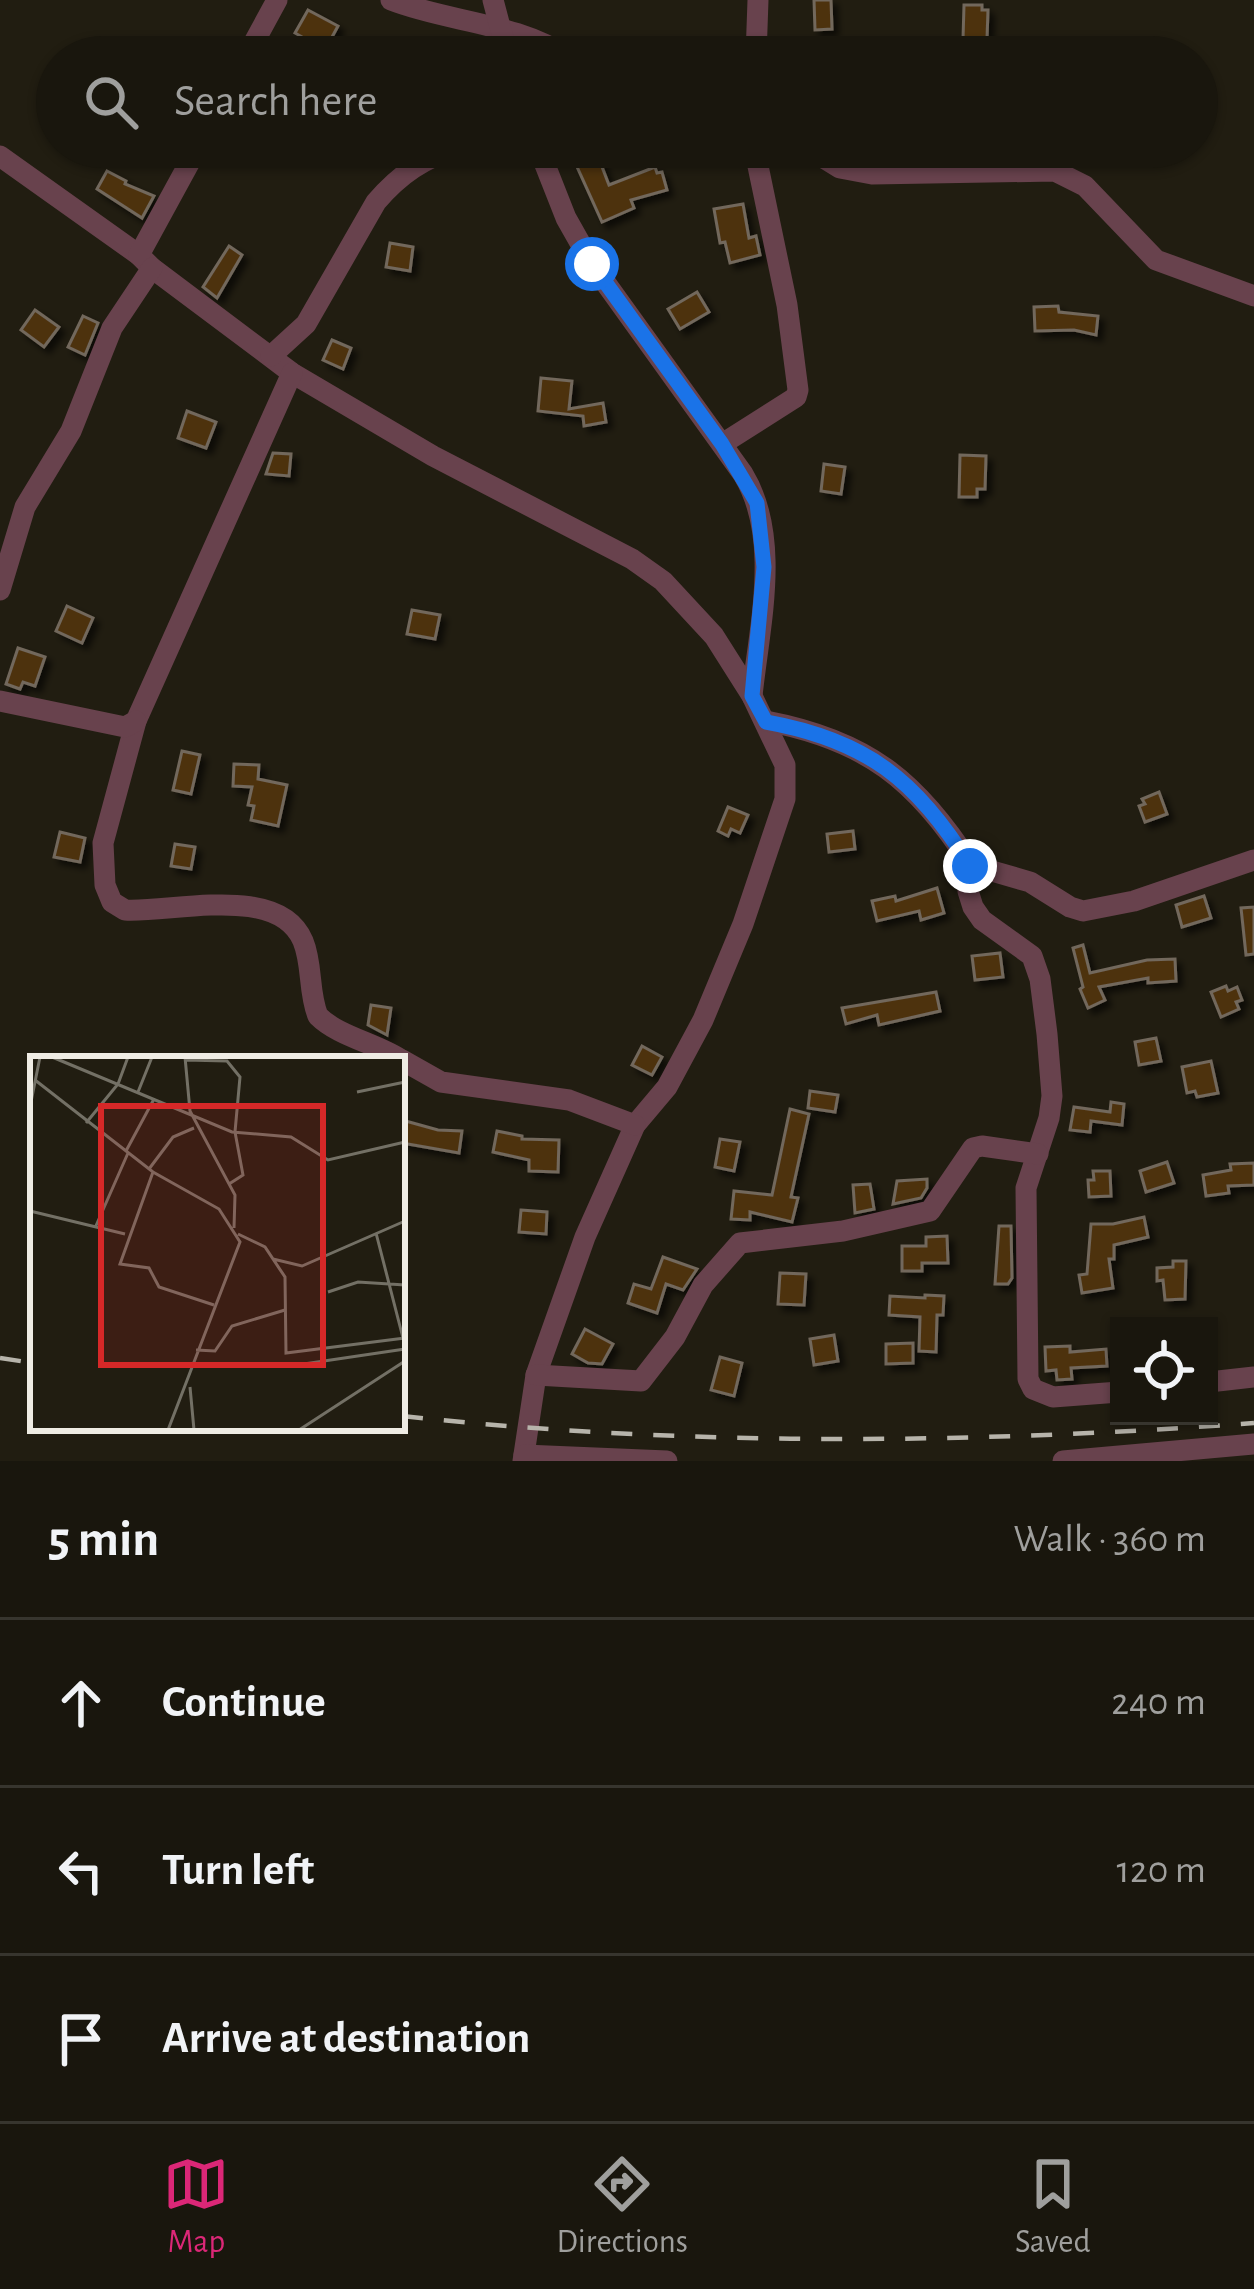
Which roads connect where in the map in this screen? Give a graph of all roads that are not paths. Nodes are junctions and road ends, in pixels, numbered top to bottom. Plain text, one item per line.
1 (277, 0) edge
2 (391, 0) edge
3 (493, 0) edge
4 (758, 0) edge
5 (500, 30) junction
6 (257, 36) edge
7 (502, 36) edge
8 (529, 36) edge
9 (757, 36) edge
10 (0, 156) edge
11 (188, 168) edge
12 (415, 168) edge
13 (546, 168) edge
14 (761, 168) edge
15 (840, 168) edge
16 (146, 261) junction
17 (1254, 296) edge
18 (271, 356) junction
19 (292, 373) junction
20 (722, 444) junction
21 (0, 590) edge
22 (752, 696) junction
23 (0, 701) edge
24 (136, 722) junction
25 (766, 722) junction
26 (1254, 860) edge
27 (970, 866) junction
28 (393, 1056) edge
29 (405, 1062) edge
30 (635, 1125) junction
31 (1038, 1154) junction
32 (536, 1376) junction
33 (1254, 1377) edge
34 (1218, 1381) edge
35 (1110, 1393) edge
36 (1254, 1444) edge
37 (523, 1458) edge
38 (668, 1461) edge
39 (1064, 1461) edge

1 - 6 street
2 - 5 street
3 - 5 street
4 - 9 street
5 - 7 street
5 - 8 street
10 - 16 street
11 - 16 street
12 - 18 street
13 - 20 street
14 - 20 street
15 - 17 street
16 - 18 street
16 - 21 street
18 - 19 street
19 - 22 street
19 - 24 street
20 - 22 street
22 - 25 street
23 - 24 street
24 - 28 street
25 - 27 street
25 - 30 street
26 - 27 street
27 - 31 street
29 - 30 street
30 - 32 street
31 - 32 street
31 - 35 street
32 - 37 street
33 - 34 street
36 - 39 street
37 - 38 street

